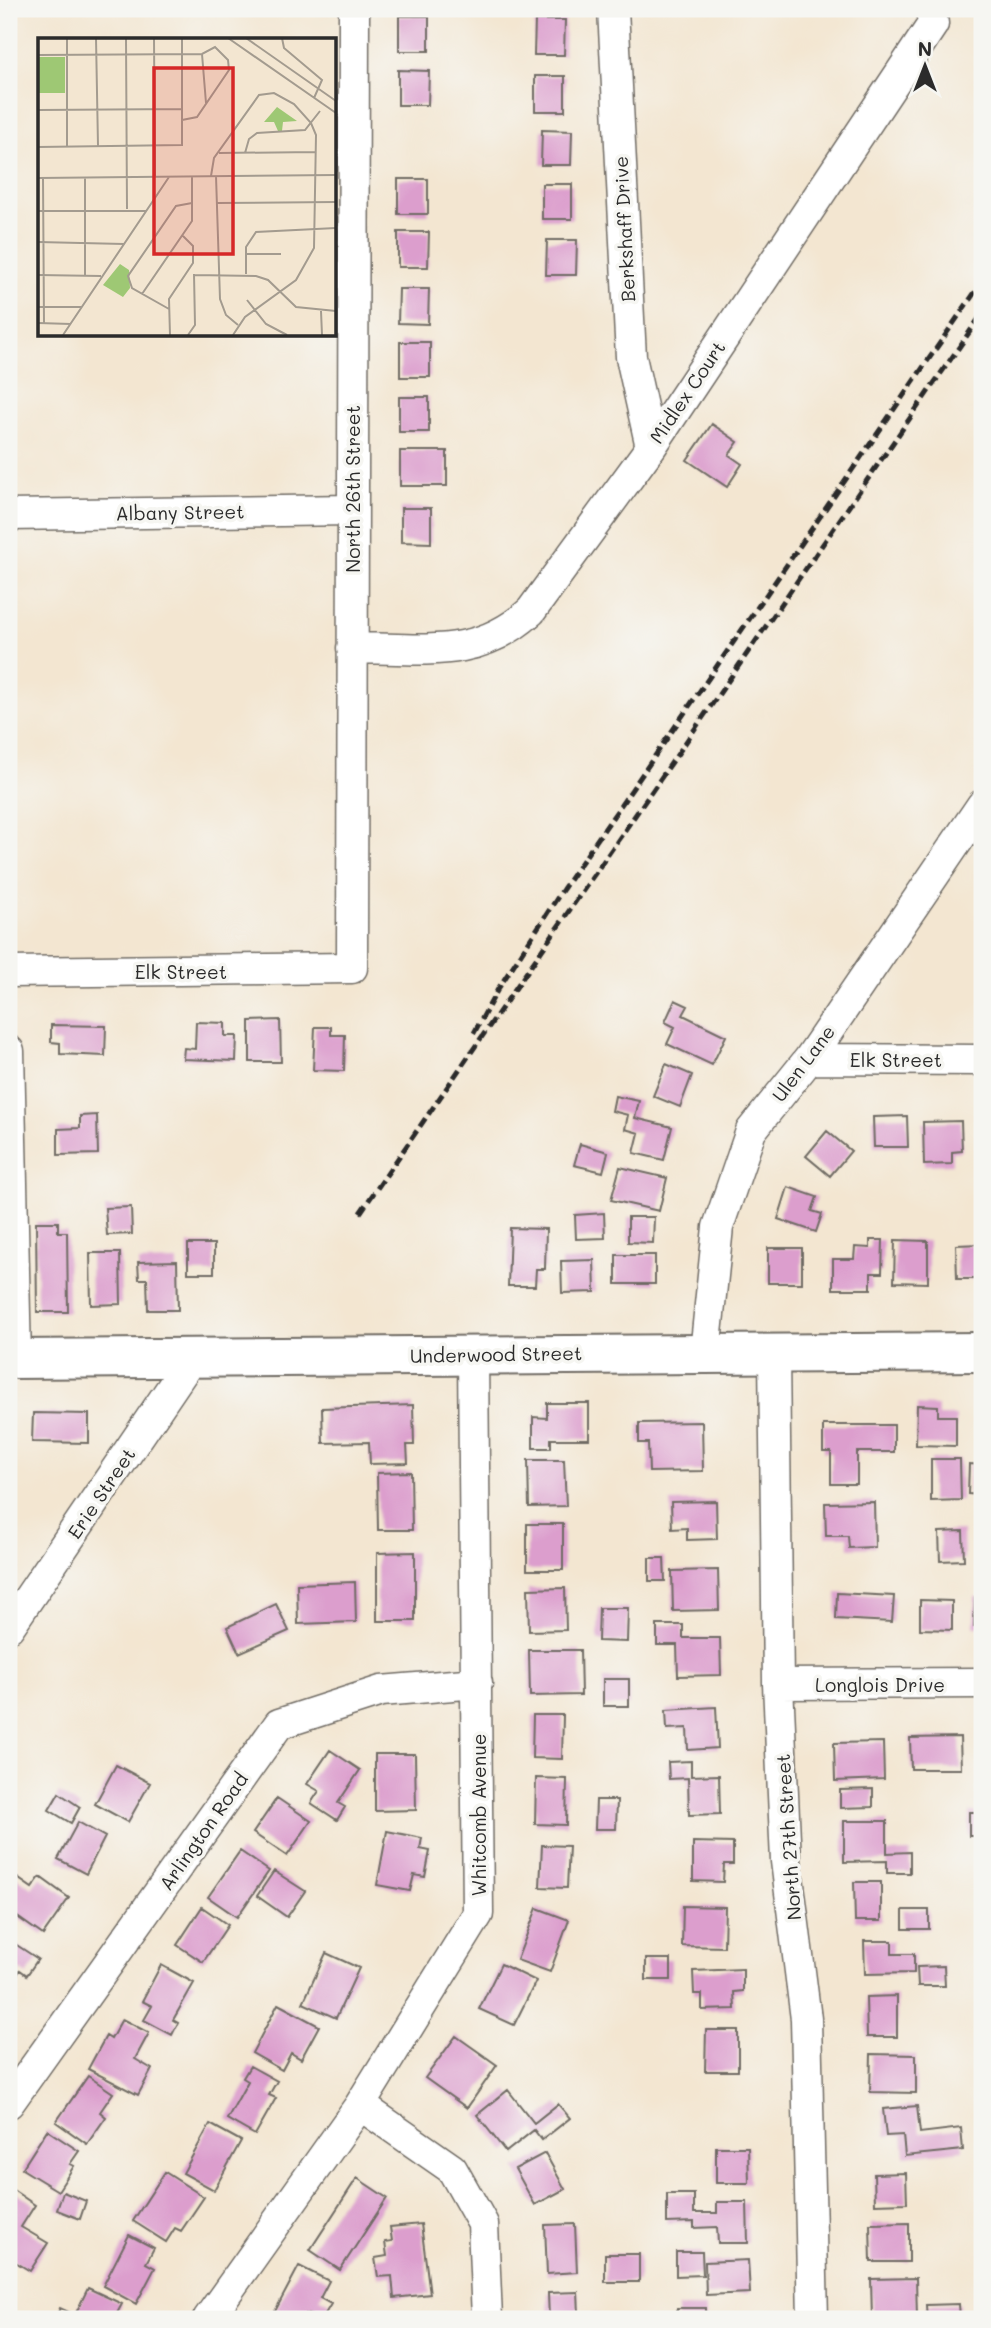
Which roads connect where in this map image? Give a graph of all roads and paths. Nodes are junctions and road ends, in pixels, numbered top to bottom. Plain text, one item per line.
1 (354, 9) edge
2 (613, 9) edge
3 (932, 9) edge
4 (651, 447) junction
5 (352, 510) junction
6 (9, 515) edge
7 (352, 648) junction
8 (982, 805) edge
9 (352, 968) joint
10 (9, 972) edge
11 (9, 1051) edge
12 (809, 1059) junction
13 (982, 1059) edge
14 (982, 1352) edge
15 (705, 1353) junction
16 (472, 1354) junction
17 (774, 1355) junction
18 (192, 1358) junction
19 (12, 1359) edge
20 (9, 1627) edge
21 (477, 1683) junction
22 (982, 1683) edge
23 (778, 1684) junction
24 (9, 2103) edge
25 (360, 2105) junction
26 (208, 2319) edge
27 (486, 2319) edge
28 (813, 2319) edge

1 - 5 street, North 26th Street
2 - 4 street, Berkshaff Drive
3 - 4 street, Midlex Court
4 - 7 street, Midlex Court
5 - 6 street, Albany Street
5 - 7 street, North 26th Street
7 - 9 street, North 26th Street
8 - 12 street, Ulen Lane
9 - 10 street, Elk Street
11 - 19 street
12 - 13 street, Elk Street
12 - 15 street, Ulen Lane
14 - 17 street, Underwood Street
15 - 16 street, Underwood Street
15 - 17 street, Underwood Street
16 - 18 street, Underwood Street
16 - 21 street, Whitcomb Avenue
17 - 23 street, North 27th Street
18 - 19 street, Underwood Street
18 - 20 street, Erie Street
21 - 24 street, Arlington Road
21 - 25 street, Whitcomb Avenue
22 - 23 street, Longlois Drive
23 - 28 street, North 27th Street
25 - 26 street, Whitcomb Avenue
25 - 27 street

